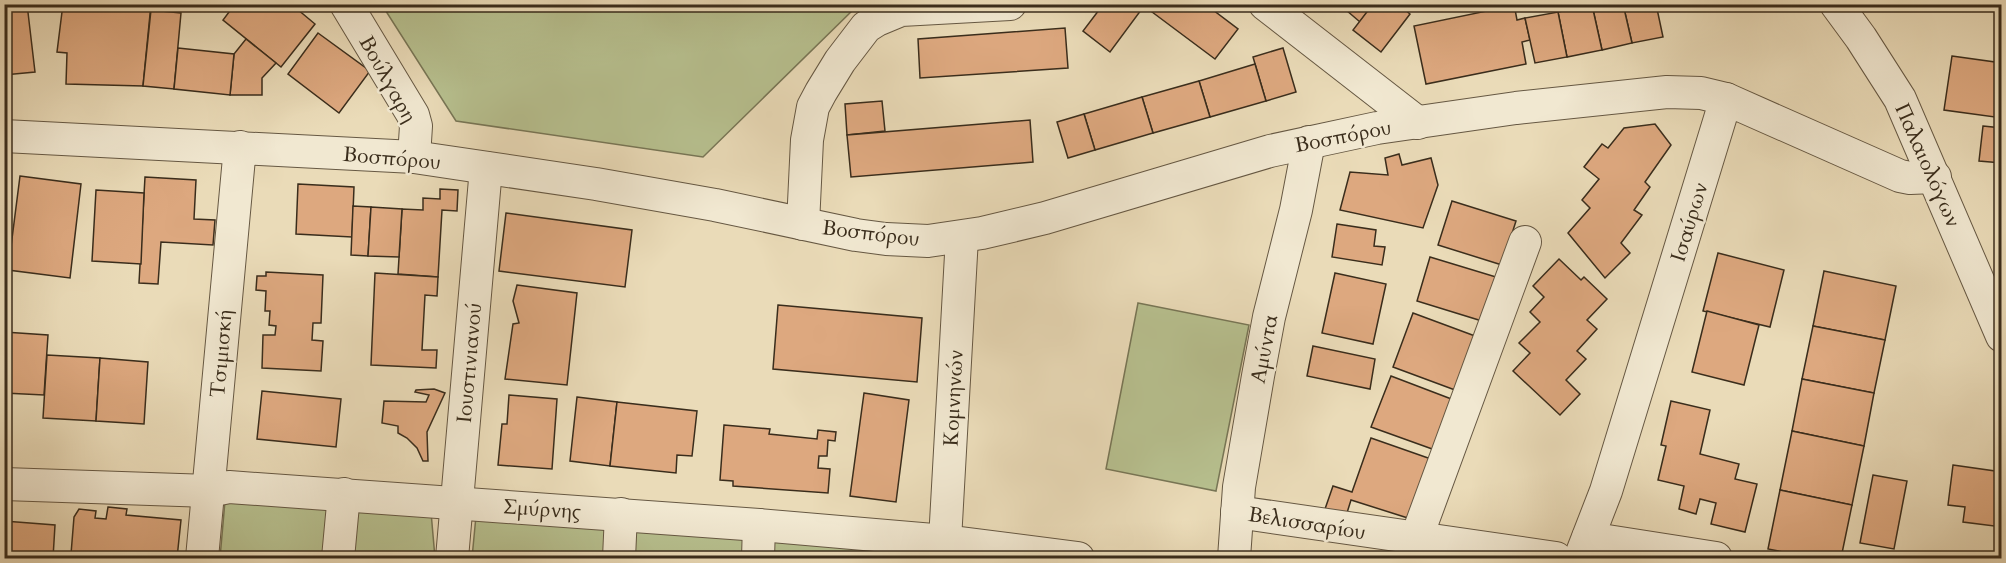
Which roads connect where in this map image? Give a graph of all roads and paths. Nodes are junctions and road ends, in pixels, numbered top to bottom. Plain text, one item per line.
1 (346, 4) edge
2 (1010, 4) edge
3 (1265, 4) edge
4 (1836, 4) edge
5 (1726, 99) junction
6 (1418, 123) junction
7 (4, 136) edge
8 (1309, 142) junction
9 (240, 147) junction
10 (414, 157) junction
11 (486, 168) junction
12 (1935, 177) junction
13 (803, 224) junction
14 (962, 237) junction
15 (1525, 242) dead end
16 (2001, 336) edge
17 (4, 484) edge
18 (209, 491) junction
19 (344, 494) junction
20 (457, 503) junction
21 (1237, 512) junction
22 (621, 514) junction
23 (759, 525) junction
24 (1416, 539) junction
25 (1584, 548) edge
26 (944, 550) edge
27 (202, 558) edge
28 (338, 558) edge
29 (452, 558) edge
30 (619, 558) edge
31 (758, 558) edge
32 (1078, 558) edge
33 (1234, 558) edge
34 (1556, 558) edge
35 (1716, 558) edge

1 - 10 street, Βούλγαρη
2 - 13 street
3 - 6 street
4 - 12 street, Παλαιολόγων
5 - 6 street, Βοσπόρου
5 - 12 street
5 - 25 street, Ισαύρων
6 - 8 street, Βοσπόρου
7 - 9 street, Βοσπόρου
8 - 14 street, Βοσπόρου
8 - 21 street, Αμύντα
9 - 10 street, Βοσπόρου
9 - 18 street, Τσιμισκή
10 - 11 street, Βοσπόρου
11 - 13 street, Βοσπόρου
11 - 20 street, Ιουστινιανού
12 - 16 street, Παλαιολόγων
13 - 14 street, Βοσπόρου
14 - 26 street, Κομνηνών
15 - 24 street
17 - 18 street, Σμύρνης
18 - 19 street, Σμύρνης
18 - 27 street, Τσιμισκή
19 - 20 street, Σμύρνης
19 - 28 street
20 - 22 street, Σμύρνης
20 - 29 street, Ιουστινιανού
21 - 24 street, Βελισσαρίου
21 - 33 street, Αμύντα
22 - 23 street, Σμύρνης
22 - 30 street
23 - 26 street, Σμύρνης
23 - 31 street
24 - 34 street, Βελισσαρίου
25 - 35 street
26 - 32 street, Σμύρνης

